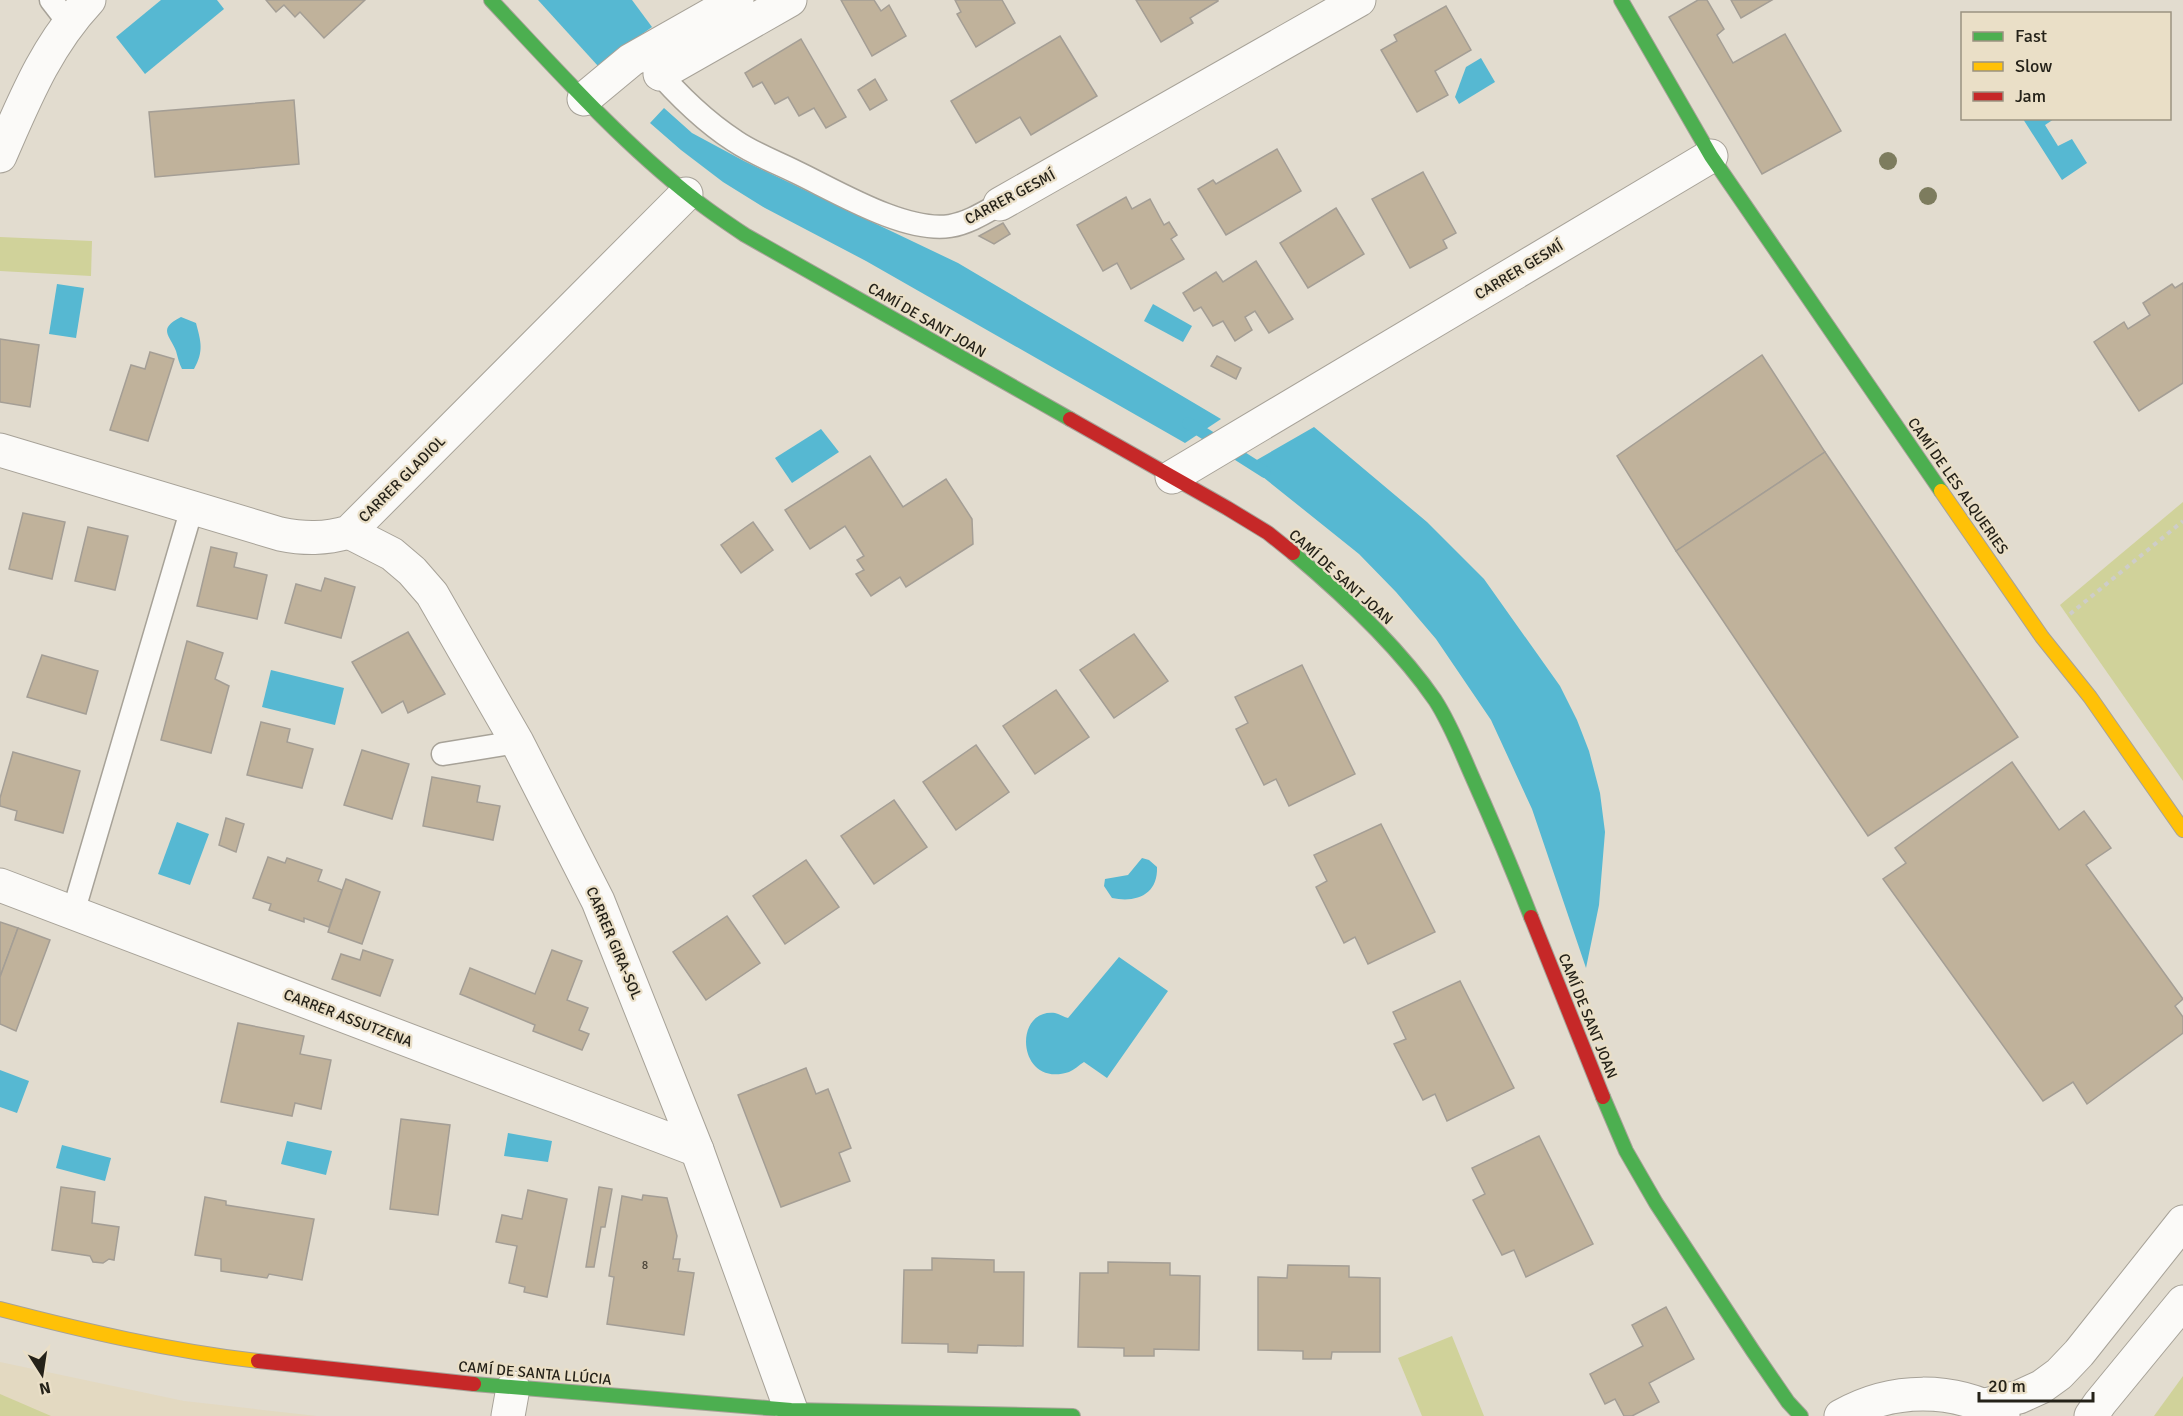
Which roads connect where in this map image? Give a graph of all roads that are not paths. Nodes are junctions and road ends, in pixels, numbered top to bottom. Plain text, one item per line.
1 (491, 0) edge
2 (737, 0) edge
3 (790, 0) edge
4 (1359, 0) edge
5 (1621, 0) edge
6 (69, 7) edge
7 (636, 66) junction
8 (584, 99) junction
9 (0, 156) edge
10 (1711, 156) junction
11 (686, 194) junction
12 (1000, 204) joint
13 (0, 450) edge
14 (1172, 477) junction
15 (192, 508) junction
16 (349, 532) junction
17 (517, 742) junction
18 (443, 754) dead end
19 (2183, 830) edge
20 (0, 885) edge
21 (73, 913) junction
22 (697, 1150) junction
23 (2183, 1222) edge
24 (2183, 1302) edge
25 (0, 1309) edge
26 (511, 1402) edge
27 (791, 1410) junction
28 (1995, 1411) edge
29 (1073, 1416) edge
30 (1801, 1416) edge
31 (1841, 1416) edge
32 (2091, 1416) edge

1 - 8 street, CAMÍ DE SANT JOAN
2 - 7 street
3 - 7 street
4 - 12 street, CARRER GESMÍ
5 - 10 street
6 - 9 street
7 - 8 street
7 - 12 lane, CARRER GESMÍ
8 - 11 street, CAMÍ DE SANT JOAN
10 - 14 street, CARRER GESMÍ
10 - 19 street, CAMÍ DE LES ALQUERIES
11 - 14 street, CAMÍ DE SANT JOAN
11 - 16 street, CARRER GLADIOL
13 - 15 street, CARRER GLADIOL
14 - 30 street, CAMÍ DE SANT JOAN
15 - 16 street, CARRER GLADIOL
15 - 21 lane
16 - 17 street, CARRER GIRA-SOL
17 - 18 lane
17 - 22 street, CARRER GIRA-SOL
20 - 21 street, CARRER ASSUTZENA
21 - 22 street, CARRER ASSUTZENA
22 - 27 street, CARRER GIRA-SOL
23 - 28 street
24 - 32 street
25 - 26 street, CAMÍ DE SANTA LLÚCIA
26 - 27 street, CAMÍ DE SANTA LLÚCIA
27 - 29 street, CAMÍ DE SANTA LLÚCIA
28 - 31 street

